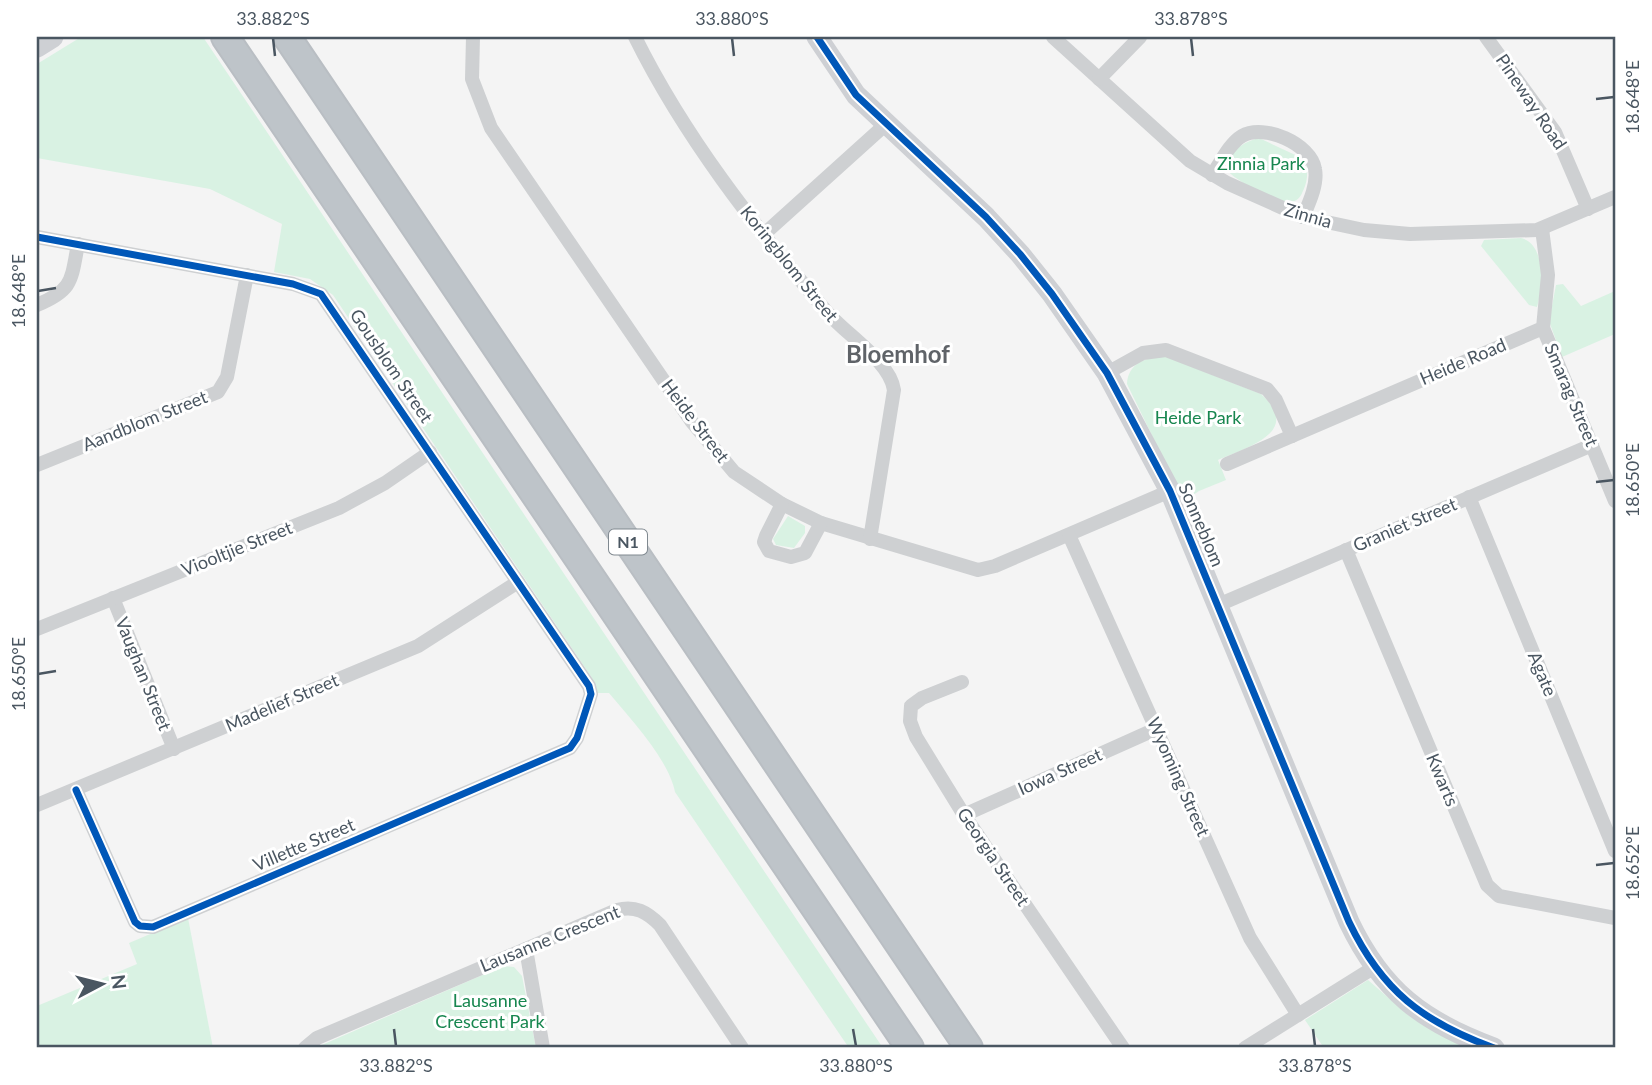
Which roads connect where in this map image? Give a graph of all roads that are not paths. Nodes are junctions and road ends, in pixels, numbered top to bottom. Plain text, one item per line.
1 (53, 37) edge
2 (225, 37) edge
3 (287, 37) edge
4 (473, 37) edge
5 (635, 37) edge
6 (817, 37) edge
7 (1052, 37) edge
8 (1140, 37) edge
9 (1486, 37) edge
10 (37, 47) edge
11 (1099, 79) junction
12 (885, 125) junction
13 (1212, 175) junction
14 (1615, 197) edge
15 (1588, 209) junction
16 (1303, 217) junction
17 (1542, 229) junction
18 (763, 235) junction
19 (37, 237) edge
20 (78, 244) junction
21 (247, 275) junction
22 (37, 305) edge
23 (1543, 328) junction
24 (1107, 373) junction
25 (1292, 436) junction
26 (1592, 444) junction
27 (430, 452) junction
28 (1227, 464) dead end
29 (37, 465) edge
30 (1170, 491) junction
31 (1469, 497) junction
32 (1615, 501) edge
33 (782, 504) junction
34 (821, 523) junction
35 (1069, 535) junction
36 (870, 538) junction
37 (1346, 550) junction
38 (518, 582) junction
39 (113, 598) junction
40 (1217, 605) junction
41 (37, 629) edge
42 (962, 682) dead end
43 (590, 699) joint
44 (1156, 729) junction
45 (174, 749) junction
46 (76, 790) junction
47 (37, 805) edge
48 (964, 815) junction
49 (1615, 851) edge
50 (1615, 918) edge
51 (526, 949) junction
52 (1373, 968) junction
53 (873, 994) junction
54 (1298, 1014) junction
55 (1254, 1046) edge
56 (305, 1048) edge
57 (543, 1048) edge
58 (742, 1048) edge
59 (901, 1048) edge
60 (910, 1048) edge
61 (969, 1048) edge
62 (1123, 1048) edge
63 (1494, 1048) edge

1 - 10 street
2 - 53 highway
3 - 61 highway, N1
4 - 33 street, Heide Street
5 - 18 street, Koringblom Street
6 - 12 street, Sonneblom
7 - 11 street, Zinnia
8 - 11 street
9 - 15 street, Pineway Road
11 - 13 street, Zinnia
12 - 18 street
12 - 24 street, Sonneblom
13 - 16 street, Zinnia
13 - 16 street
14 - 15 street, Zinnia
15 - 17 street, Zinnia
16 - 17 street, Zinnia
17 - 23 street
18 - 36 street, Koringblom Street
19 - 20 street, Gousblom Street
20 - 21 street, Gousblom Street
20 - 22 street
21 - 27 street, Gousblom Street
21 - 29 street, Aandblom Street
23 - 25 street, Heide Road
23 - 26 street, Smarag Street
24 - 25 street
24 - 30 street, Sonneblom
25 - 28 street, Heide Road
26 - 31 street, Graniet Street
26 - 32 street, Smarag Street
27 - 38 street, Gousblom Street
27 - 39 street, Viooltjie Street
30 - 35 street, Heide Street
30 - 40 street, Sonneblom
31 - 37 street, Graniet Street
31 - 49 street, Agate
33 - 34 street, Heide Street
33 - 34 street
34 - 36 street, Heide Street
35 - 36 street, Heide Street
35 - 44 street, Wyoming Street
37 - 40 street, Graniet Street
37 - 50 street, Kwarts
38 - 43 street, Gousblom Street
38 - 45 street, Madelief Street
39 - 41 street, Viooltjie Street
39 - 45 street, Vaughan Street
40 - 52 street, Sonneblom
42 - 48 street, Georgia Street
43 - 46 street, Villette Street
44 - 48 street, Iowa Street
44 - 54 street, Wyoming Street
45 - 46 street, Madelief Street
46 - 47 street, Madelief Street
48 - 62 street, Georgia Street
51 - 56 street, Lausanne Crescent
51 - 57 street
51 - 58 street, Lausanne Crescent
52 - 54 street
52 - 63 street, Sonneblom
53 - 59 highway
53 - 60 highway
54 - 55 street

